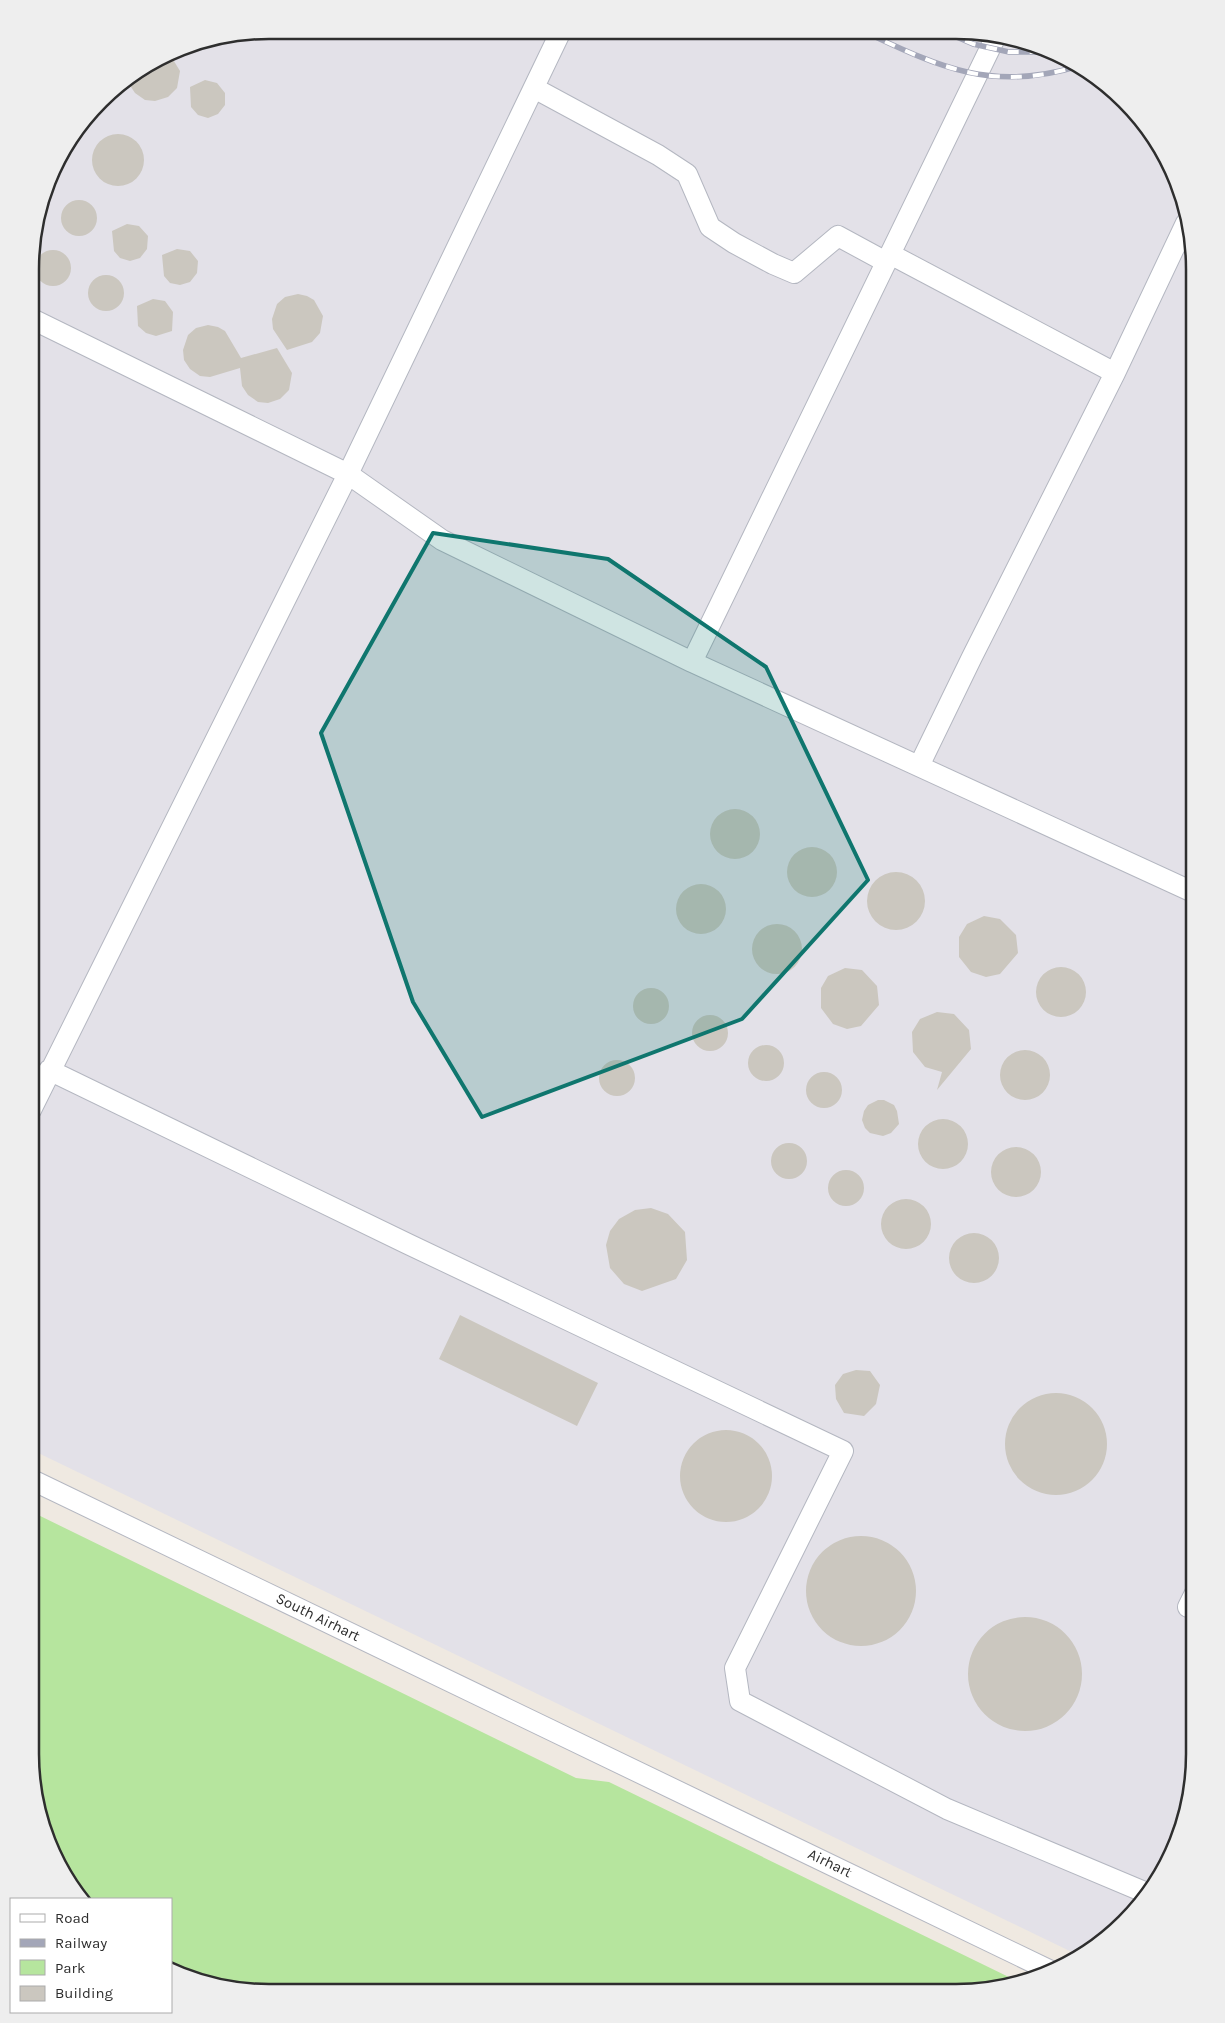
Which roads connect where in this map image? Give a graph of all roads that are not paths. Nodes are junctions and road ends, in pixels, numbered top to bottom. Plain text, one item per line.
1 (557, 39) edge
2 (993, 42) edge
3 (534, 88) junction
4 (1183, 230) edge
5 (888, 258) junction
6 (39, 322) edge
7 (1115, 373) junction
8 (348, 474) junction
9 (692, 662) junction
10 (920, 766) junction
11 (1186, 889) edge
12 (49, 1070) junction
13 (39, 1092) edge
14 (39, 1484) edge
15 (606, 1755) joint
16 (1141, 1891) edge
17 (1044, 1967) edge

1 - 3 street
2 - 5 street
3 - 5 street
3 - 8 street
4 - 7 street
5 - 7 street
5 - 9 street
6 - 8 street
7 - 10 street
8 - 9 street
8 - 12 street
9 - 10 street
10 - 11 street
12 - 13 street
12 - 16 street
14 - 15 street, South Airhart
15 - 17 street, Airhart

